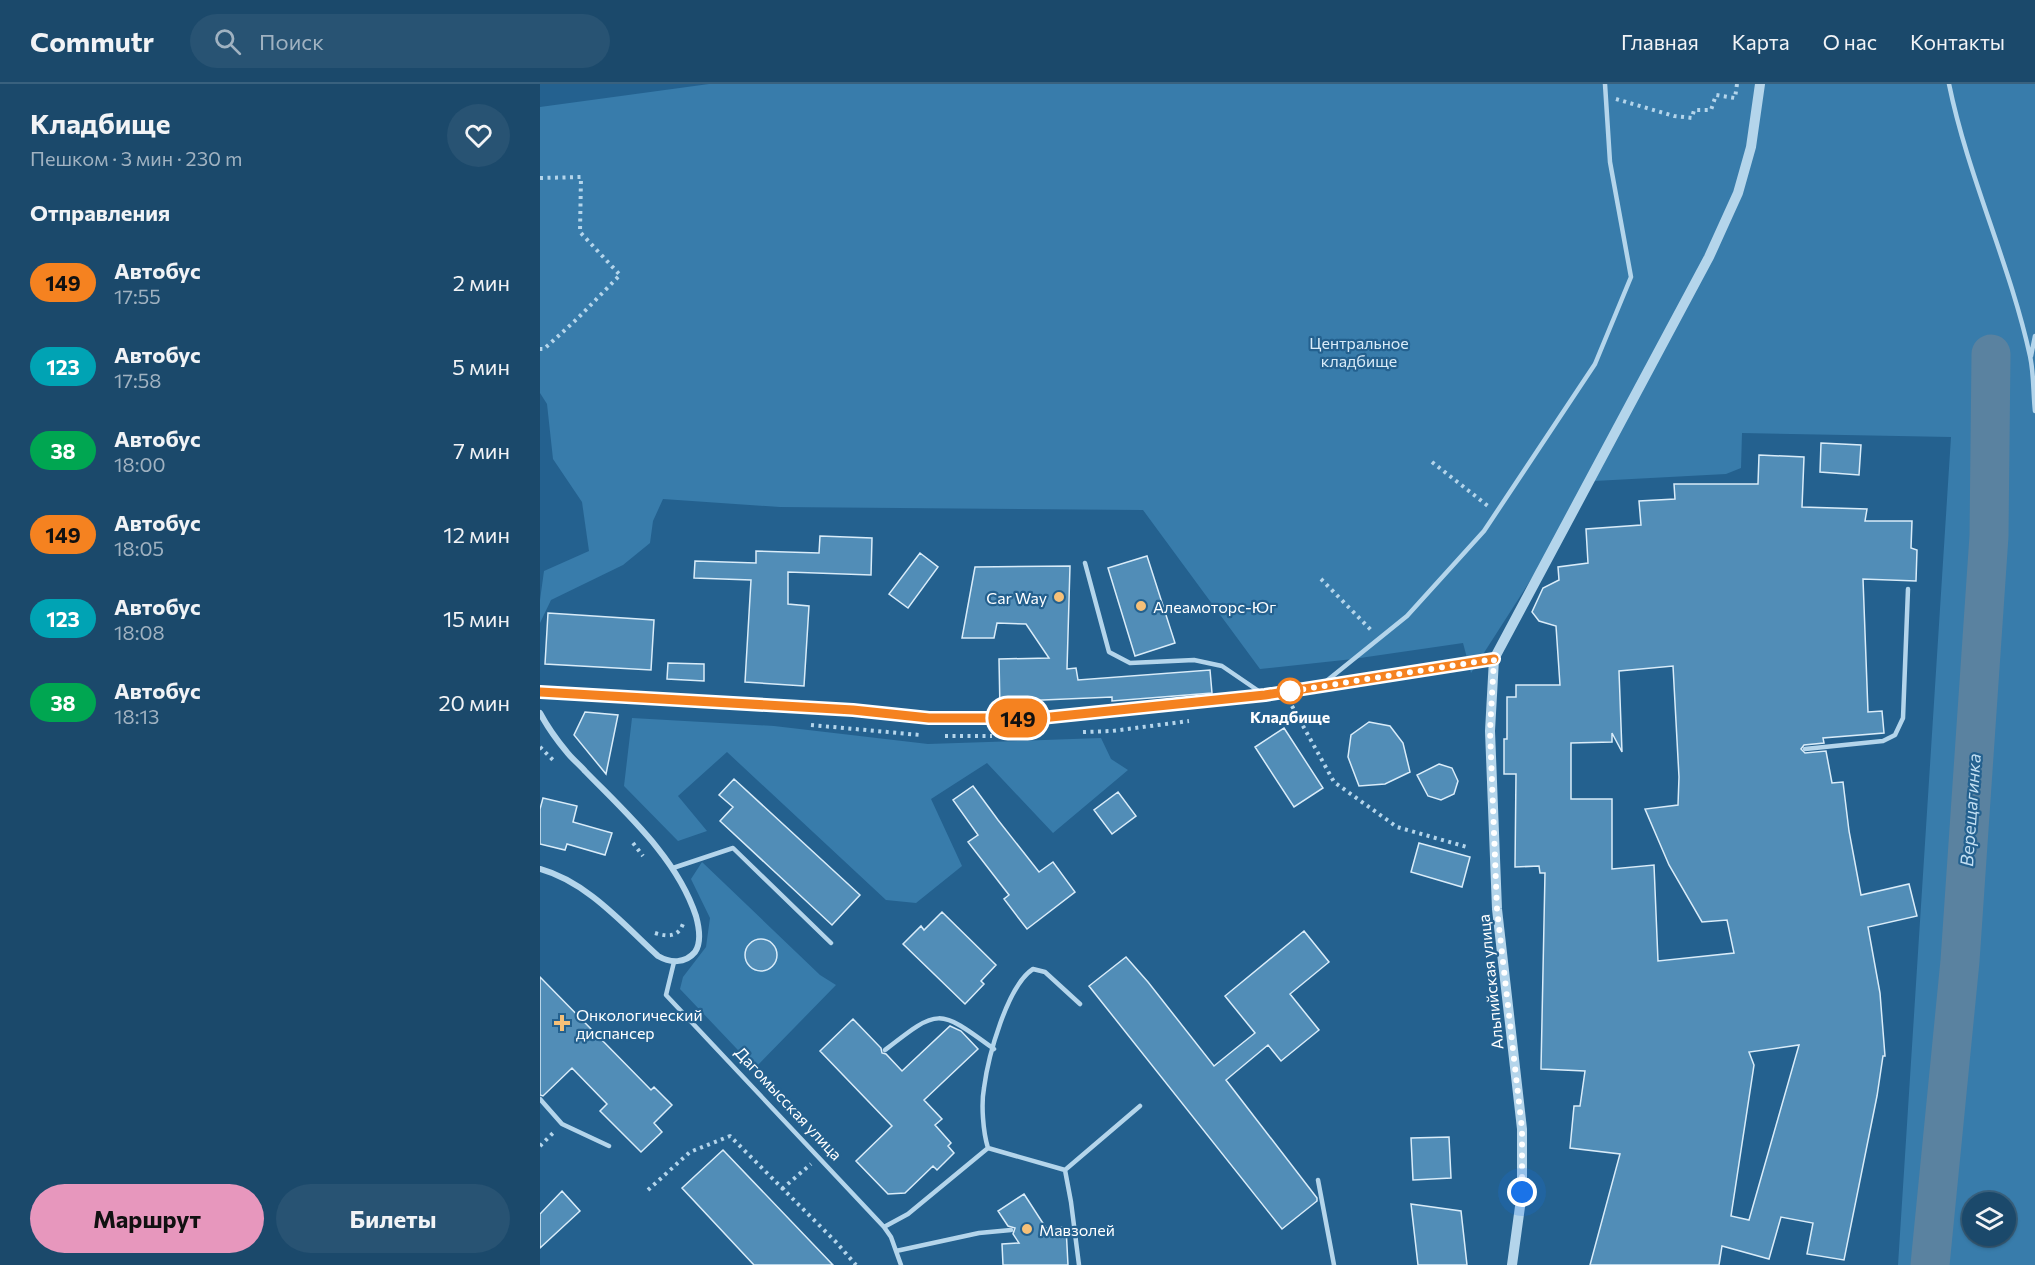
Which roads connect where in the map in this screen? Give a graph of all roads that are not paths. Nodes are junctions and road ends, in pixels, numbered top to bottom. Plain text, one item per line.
1 (1605, 84) edge
2 (1760, 84) edge
3 (1949, 84) edge
4 (2035, 336) edge
5 (2031, 358) junction
6 (2035, 411) edge
7 (1085, 563) dead end
8 (1908, 589) dead end
9 (1494, 659) junction
10 (1320, 686) junction
11 (540, 692) edge
12 (1265, 695) junction
13 (540, 713) edge
14 (1805, 749) dead end
15 (673, 868) junction
16 (540, 869) edge
17 (831, 943) dead end
18 (674, 962) junction
19 (1080, 1004) dead end
20 (994, 1049) junction
21 (885, 1050) dead end
22 (540, 1099) edge
23 (1140, 1106) dead end
24 (609, 1146) dead end
25 (988, 1148) junction
26 (1065, 1170) junction
27 (1318, 1180) dead end
28 (884, 1227) junction
29 (1011, 1230) dead end
30 (896, 1251) junction
31 (901, 1265) edge
32 (1079, 1265) edge
33 (1334, 1265) edge
34 (1512, 1265) edge

1 - 10 lane
2 - 9 street
3 - 5 lane
4 - 5 lane
5 - 6 lane
7 - 12 lane
8 - 14 lane
9 - 10 street
9 - 34 street, Альпийская улица
10 - 12 street
11 - 12 street
13 - 15 street
15 - 17 lane
15 - 18 street
16 - 18 street
18 - 28 lane, Дагомысская улица
19 - 20 lane
20 - 21 lane
20 - 25 lane
22 - 24 lane
23 - 26 lane
25 - 26 lane
25 - 28 lane
26 - 32 lane
27 - 33 lane
28 - 30 lane, Дагомысская улица
29 - 30 lane
30 - 31 lane, Дагомысская улица

